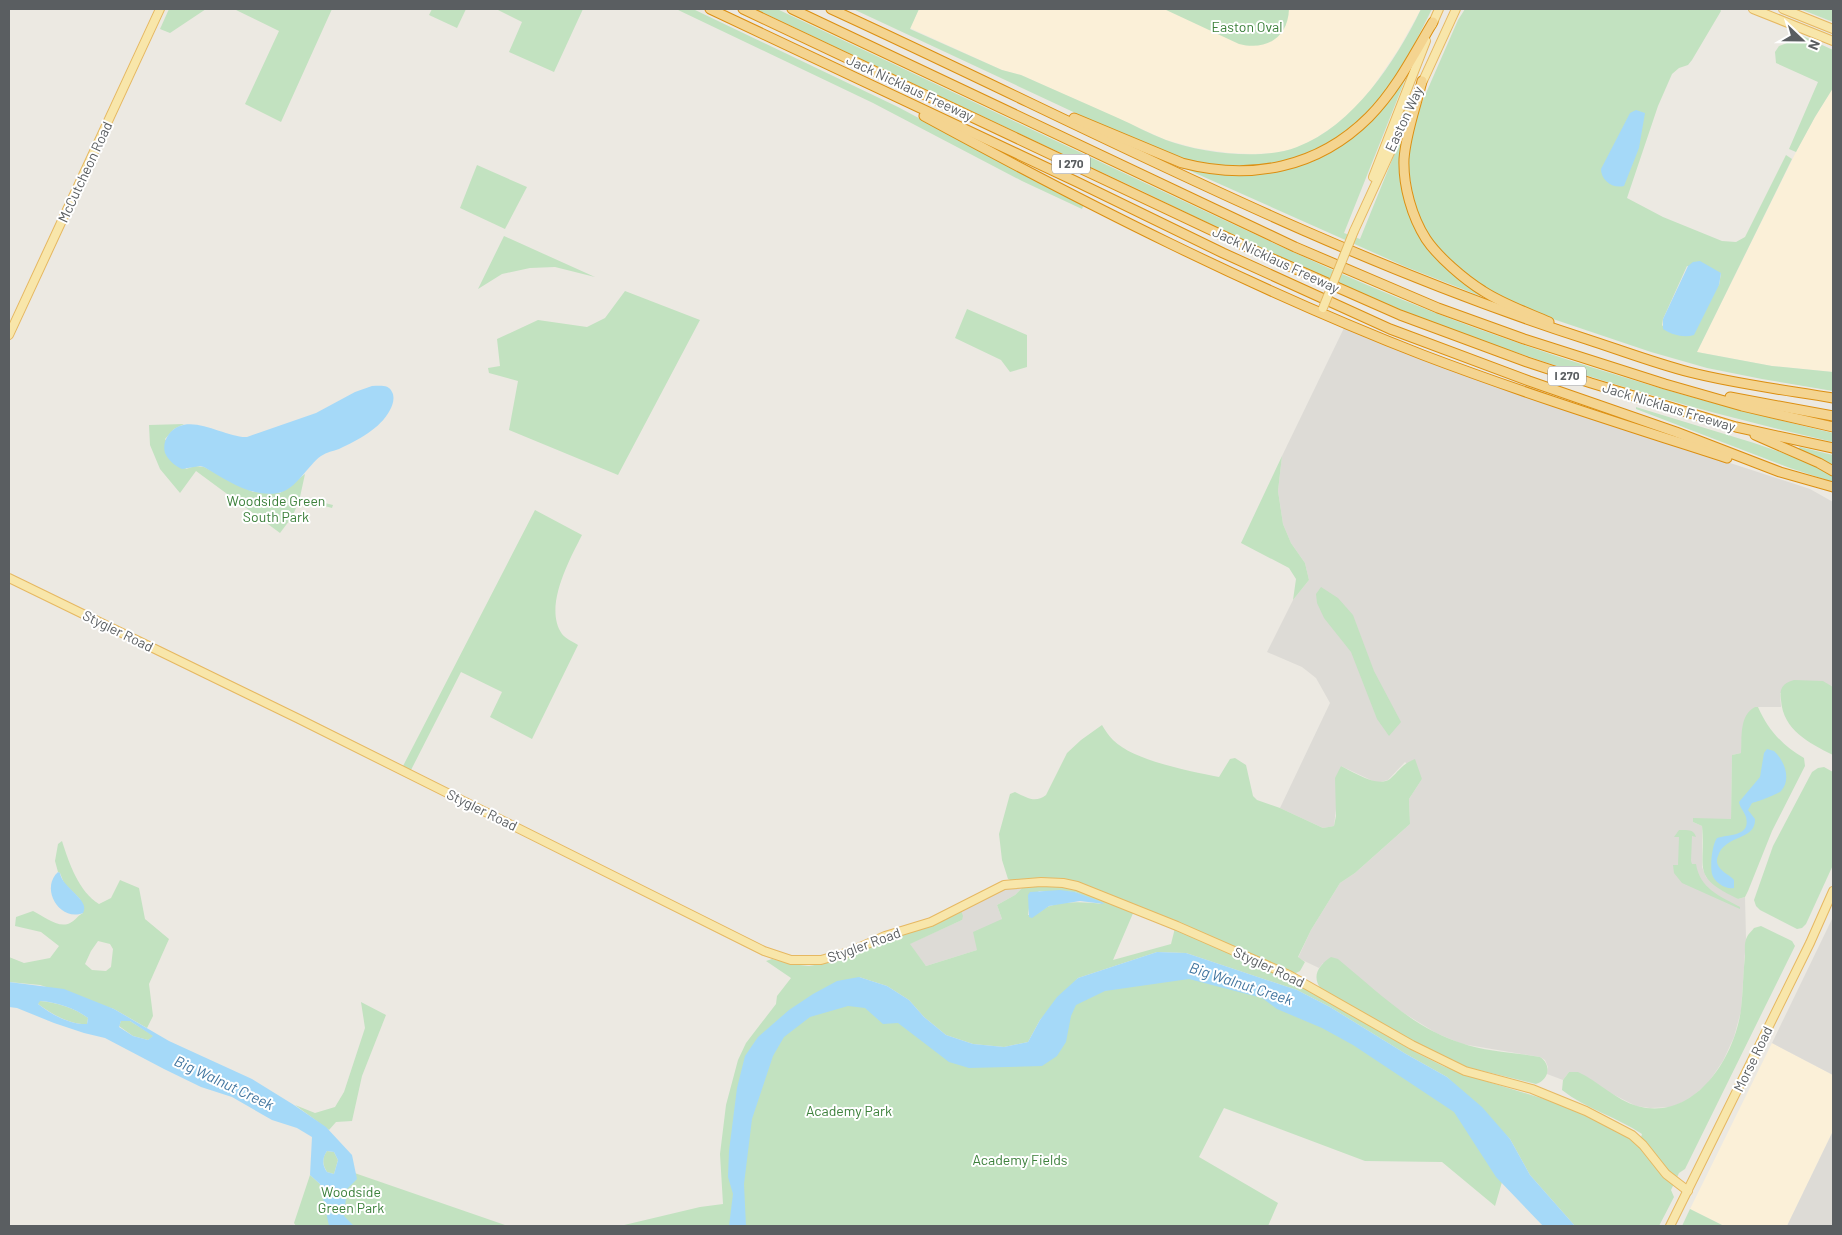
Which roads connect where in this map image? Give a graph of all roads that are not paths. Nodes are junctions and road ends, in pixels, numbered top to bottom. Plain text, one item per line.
1 (160, 9) edge
2 (710, 9) edge
3 (743, 9) edge
4 (792, 9) edge
5 (1439, 9) edge
6 (1456, 9) edge
7 (1753, 9) edge
8 (1783, 9) edge
9 (835, 11) edge
10 (1433, 22) junction
11 (1833, 29) edge
12 (1833, 41) edge
13 (1422, 81) junction
14 (865, 82) junction
15 (1354, 231) junction
16 (1322, 310) junction
17 (9, 335) edge
18 (1602, 344) junction
19 (1684, 389) junction
20 (1833, 398) edge
21 (1833, 416) edge
22 (1736, 427) junction
23 (1833, 427) edge
24 (1833, 448) edge
25 (1833, 470) edge
26 (1780, 472) junction
27 (1833, 487) edge
28 (9, 578) edge
29 (1833, 891) edge
30 (1688, 1191) junction
31 (1670, 1226) edge

1 - 17 main road, McCutcheon Road
2 - 14 highway
3 - 22 highway, Jack Nicklaus Freeway / I 270
4 - 19 highway, Jack Nicklaus Freeway / I 270
5 - 10 main road, Easton Way
6 - 13 main road, Easton Way
7 - 12 main road
8 - 11 main road
9 - 10 highway
9 - 18 highway
10 - 15 main road, Easton Way
13 - 15 main road, Easton Way
13 - 18 highway
14 - 16 highway
14 - 26 highway
15 - 16 main road, Easton Way, bridge
16 - 26 highway
18 - 20 highway
19 - 21 highway
19 - 23 highway, Jack Nicklaus Freeway / I 270
22 - 24 highway, Jack Nicklaus Freeway / I 270
22 - 25 highway
26 - 27 highway
28 - 30 main road, Stygler Road
29 - 30 main road, Morse Road
30 - 31 main road, Morse Road

